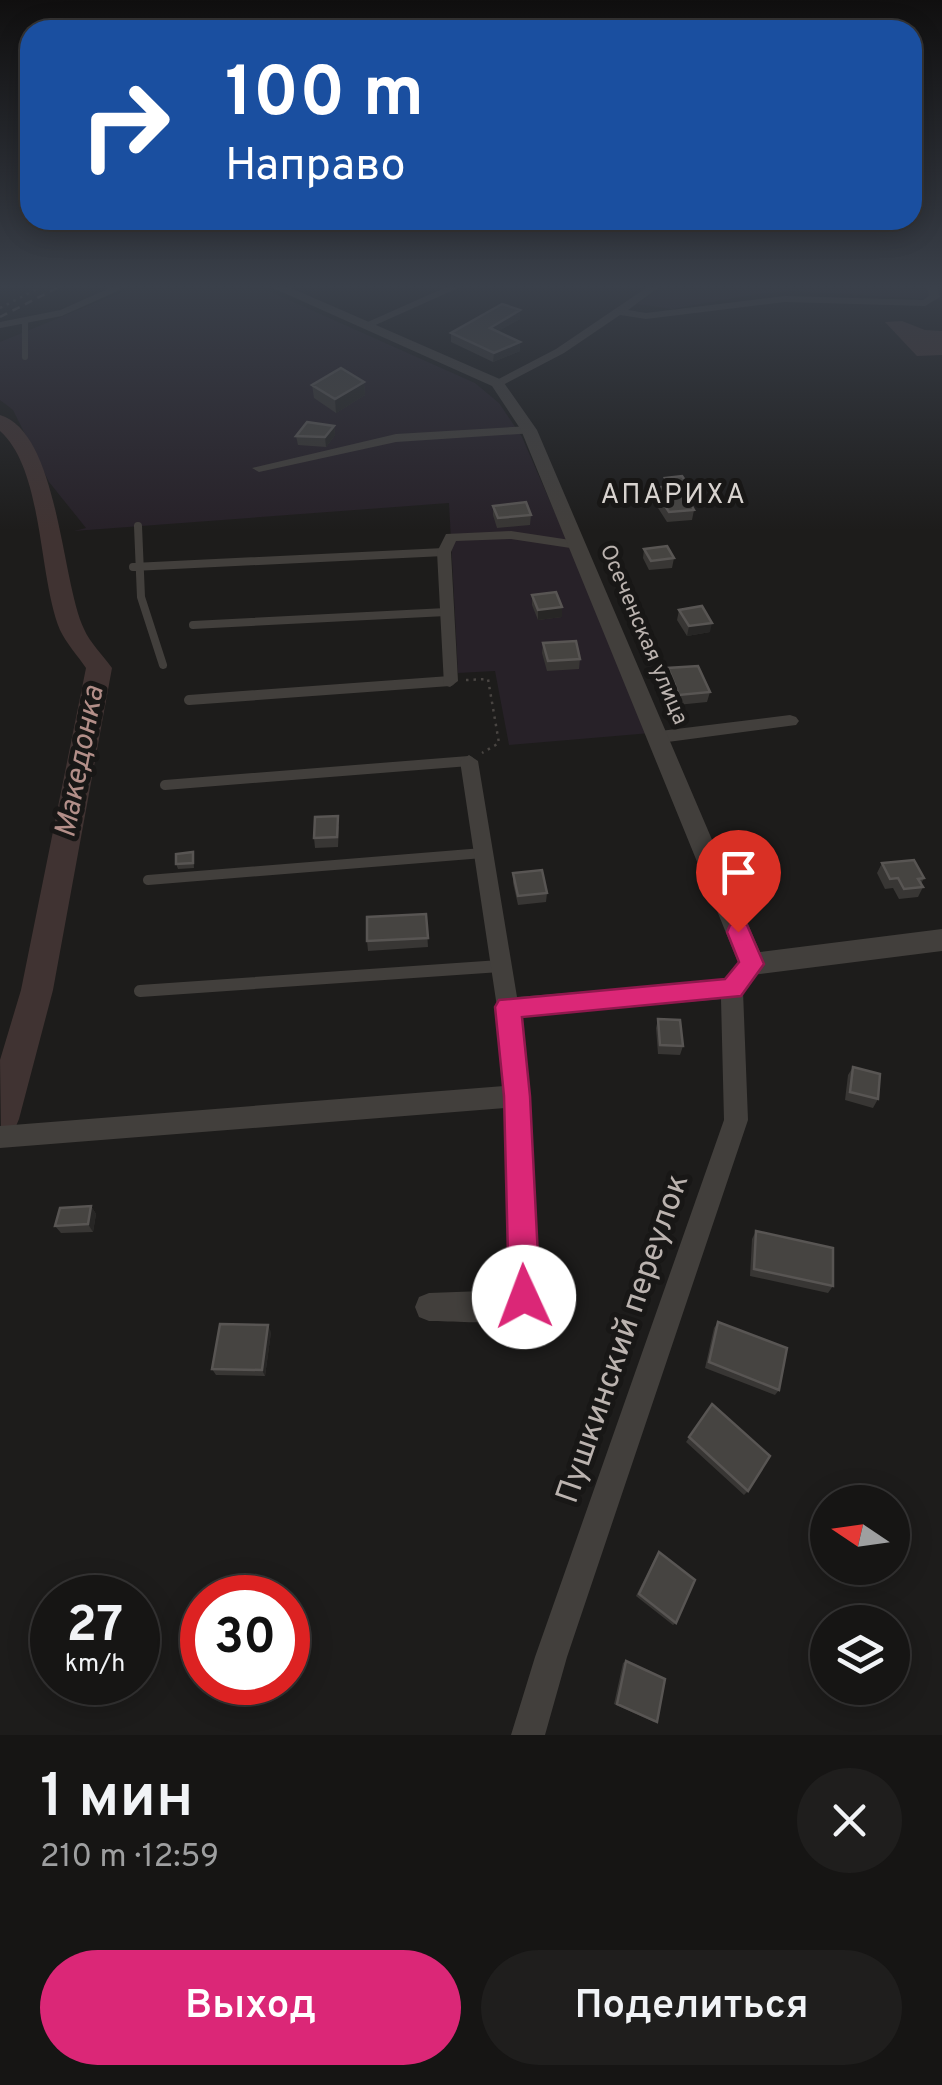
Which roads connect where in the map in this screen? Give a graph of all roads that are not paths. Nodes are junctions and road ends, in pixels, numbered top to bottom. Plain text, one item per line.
1 (463, 369) edge
2 (525, 369) edge
3 (496, 384) junction
4 (529, 430) junction
5 (259, 468) dead end
6 (138, 526) dead end
7 (578, 545) junction
8 (444, 552) junction
9 (133, 567) junction
10 (446, 612) junction
11 (193, 626) dead end
12 (162, 665) dead end
13 (450, 681) joint
14 (190, 700) dead end
15 (790, 720) dead end
16 (660, 738) junction
17 (469, 760) joint
18 (165, 785) dead end
19 (484, 853) junction
20 (148, 880) dead end
21 (942, 940) edge
22 (752, 964) junction
23 (502, 966) junction
24 (732, 988) junction
25 (140, 991) dead end
26 (508, 1007) junction
27 (517, 1096) junction
28 (0, 1138) edge
29 (429, 1307) dead end
30 (528, 1735) edge

1 - 3 street, Осеченская улица
2 - 3 street
3 - 4 street, Осеченская улица
4 - 5 street
4 - 7 street, Осеченская улица
6 - 9 lane
7 - 8 street
7 - 16 street, Осеченская улица
8 - 9 lane
8 - 10 street
9 - 12 lane
10 - 11 lane
10 - 13 street
13 - 14 lane
15 - 16 street
16 - 22 street, Осеченская улица
17 - 18 lane
17 - 19 street
19 - 20 lane
19 - 23 street
21 - 22 street
22 - 24 street
23 - 25 lane
23 - 26 street
24 - 26 street
24 - 30 street, Пушкинский переулок
26 - 27 street
27 - 28 street
27 - 29 street

